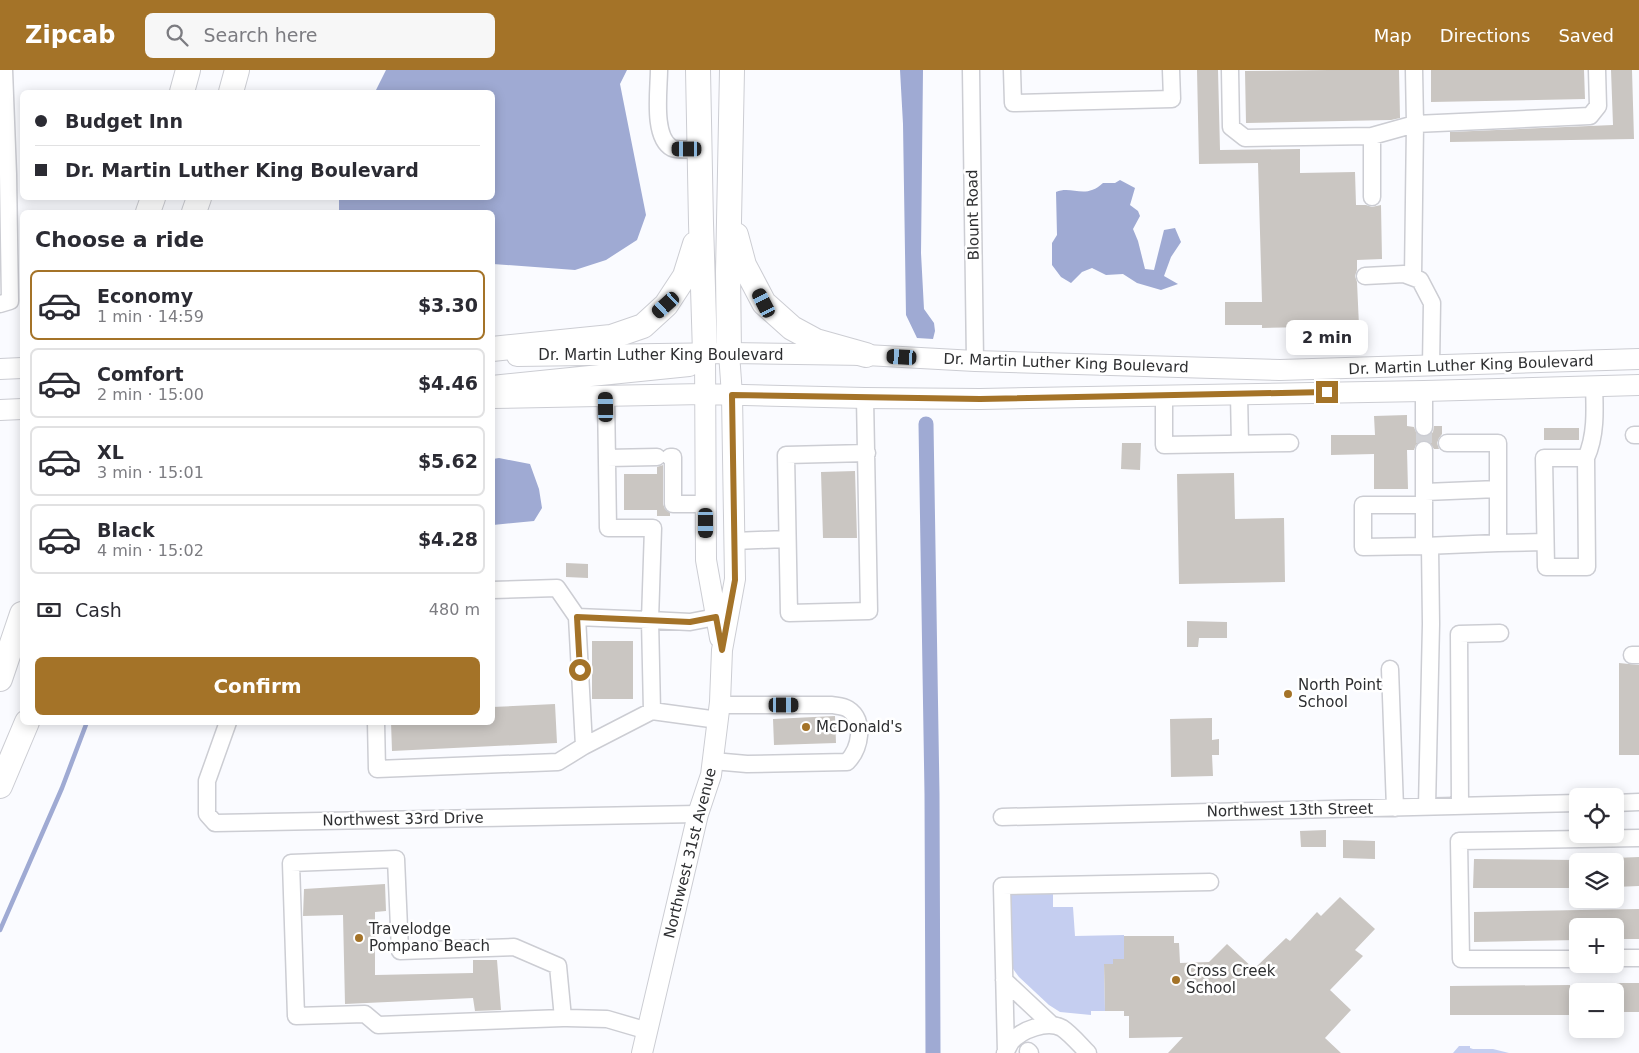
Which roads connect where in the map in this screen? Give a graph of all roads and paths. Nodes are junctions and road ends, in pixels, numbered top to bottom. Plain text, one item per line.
1 (4, 70) edge
2 (188, 70) edge
3 (237, 70) edge
4 (659, 70) edge
5 (698, 70) edge
6 (732, 70) edge
7 (971, 70) edge
8 (1012, 70) edge
9 (1171, 70) edge
10 (1230, 70) edge
11 (1414, 70) edge
12 (1597, 70) edge
13 (183, 90) edge
14 (232, 90) edge
15 (1415, 124) junction
16 (1372, 136) junction
17 (699, 149) junction
18 (4, 174) edge
19 (1372, 197) dead end
20 (729, 209) junction
21 (700, 224) junction
22 (1365, 276) dead end
23 (1412, 277) junction
24 (0, 304) edge
25 (495, 349) edge
26 (705, 353) junction
27 (729, 353) junction
28 (866, 355) junction
29 (495, 356) edge
30 (1639, 360) edge
31 (975, 361) junction
32 (1516, 363) junction
33 (1431, 366) junction
34 (20, 368) edge
35 (0, 369) edge
36 (1639, 385) edge
37 (495, 386) edge
38 (1594, 386) junction
39 (1424, 391) junction
40 (1327, 392) junction
41 (704, 394) junction
42 (1240, 394) junction
43 (732, 395) junction
44 (606, 396) junction
45 (1164, 396) junction
46 (495, 398) edge
47 (865, 398) junction
48 (20, 409) edge
49 (0, 410) edge
50 (1424, 427) tunnel mouth
51 (1290, 443) dead end
52 (1446, 443) dead end
53 (1240, 444) junction
54 (1424, 450) tunnel mouth
55 (867, 453) junction
56 (607, 458) junction
57 (1586, 458) junction
58 (1498, 489) junction
59 (1424, 499) junction
60 (706, 504) junction
61 (787, 538) junction
62 (734, 540) junction
63 (1545, 542) junction
64 (1498, 543) junction
65 (1427, 546) junction
66 (495, 590) edge
67 (577, 617) junction
68 (716, 617) junction
69 (20, 620) edge
70 (650, 620) junction
71 (1500, 633) dead end
72 (722, 650) junction
73 (1390, 669) dead end
74 (0, 679) edge
75 (652, 711) junction
76 (719, 712) junction
77 (26, 725) edge
78 (227, 725) edge
79 (376, 725) edge
80 (584, 746) junction
81 (713, 761) junction
82 (0, 786) edge
83 (1639, 802) edge
84 (1569, 803) edge
85 (1624, 803) edge
86 (1460, 806) junction
87 (1427, 807) junction
88 (1395, 808) junction
89 (698, 814) junction
90 (1002, 817) dead end
91 (1639, 838) edge
92 (1210, 882) dead end
93 (1624, 958) edge
94 (1639, 958) edge
95 (1569, 959) edge
96 (1004, 980) junction
97 (563, 1018) junction
98 (1052, 1025) junction
99 (648, 1031) junction
100 (642, 1053) edge
101 (1005, 1053) edge
102 (1088, 1053) edge

1 - 18 street
2 - 13 highway
3 - 14 highway
4 - 17 street
5 - 17 highway
6 - 20 highway
7 - 31 street, Blount Road
8 - 9 street
10 - 16 street
11 - 15 street
12 - 15 street
15 - 16 street
15 - 23 street
16 - 19 street
17 - 21 highway
18 - 24 street
20 - 27 highway
20 - 28 highway
21 - 25 highway
21 - 26 highway
22 - 23 street
23 - 33 street
26 - 27 main road, Dr. Martin Luther King Boulevard
26 - 29 main road, Dr. Martin Luther King Boulevard
26 - 37 main road
26 - 41 main road, Northwest 31st Avenue
27 - 28 main road, Dr. Martin Luther King Boulevard
27 - 43 main road, Northwest 31st Avenue
28 - 31 main road, Dr. Martin Luther King Boulevard
30 - 32 main road, Dr. Martin Luther King Boulevard
31 - 33 main road, Dr. Martin Luther King Boulevard
32 - 33 main road, Dr. Martin Luther King Boulevard
32 - 39 main road
33 - 40 main road
34 - 35 main road
36 - 38 main road, Dr. Martin Luther King Boulevard
38 - 39 main road, Dr. Martin Luther King Boulevard
38 - 57 street
39 - 40 main road, Dr. Martin Luther King Boulevard
39 - 50 street
40 - 42 main road, Dr. Martin Luther King Boulevard
41 - 43 main road, Dr. Martin Luther King Boulevard
41 - 44 main road, Dr. Martin Luther King Boulevard
41 - 60 main road, Northwest 31st Avenue
42 - 45 main road, Dr. Martin Luther King Boulevard
42 - 53 street
43 - 47 main road, Dr. Martin Luther King Boulevard
43 - 62 main road, Northwest 31st Avenue
44 - 46 main road, Dr. Martin Luther King Boulevard
44 - 56 street
45 - 47 main road, Dr. Martin Luther King Boulevard
45 - 53 street
47 - 55 street
48 - 49 main road
51 - 53 street
52 - 58 street
54 - 59 street
55 - 61 street
55 - 61 street
56 - 60 street
56 - 70 street
57 - 63 street
57 - 63 street
58 - 59 street
58 - 64 street
59 - 65 street
59 - 65 street
60 - 68 main road, Northwest 31st Avenue
61 - 62 street
62 - 72 main road, Northwest 31st Avenue
63 - 64 street
64 - 65 street
65 - 87 street
66 - 67 street
67 - 70 street
67 - 80 street
68 - 70 street
68 - 72 main road, Northwest 31st Avenue
69 - 74 highway
70 - 75 street
71 - 86 street
72 - 76 main road, Northwest 31st Avenue
73 - 88 street
75 - 76 street
75 - 80 street
76 - 81 main road, Northwest 31st Avenue
76 - 81 street
77 - 82 highway
78 - 89 street, Northwest 33rd Drive
79 - 80 street
81 - 89 main road, Northwest 31st Avenue
83 - 85 street
84 - 86 street, Northwest 13th Street
86 - 87 street, Northwest 13th Street
87 - 88 street, Northwest 13th Street
88 - 90 street, Northwest 13th Street
89 - 99 main road, Northwest 31st Avenue
91 - 95 street
92 - 96 street
93 - 94 street
96 - 98 street
96 - 101 street
97 - 97 street
97 - 99 street
98 - 101 street
98 - 102 street
99 - 100 main road, Northwest 31st Avenue

